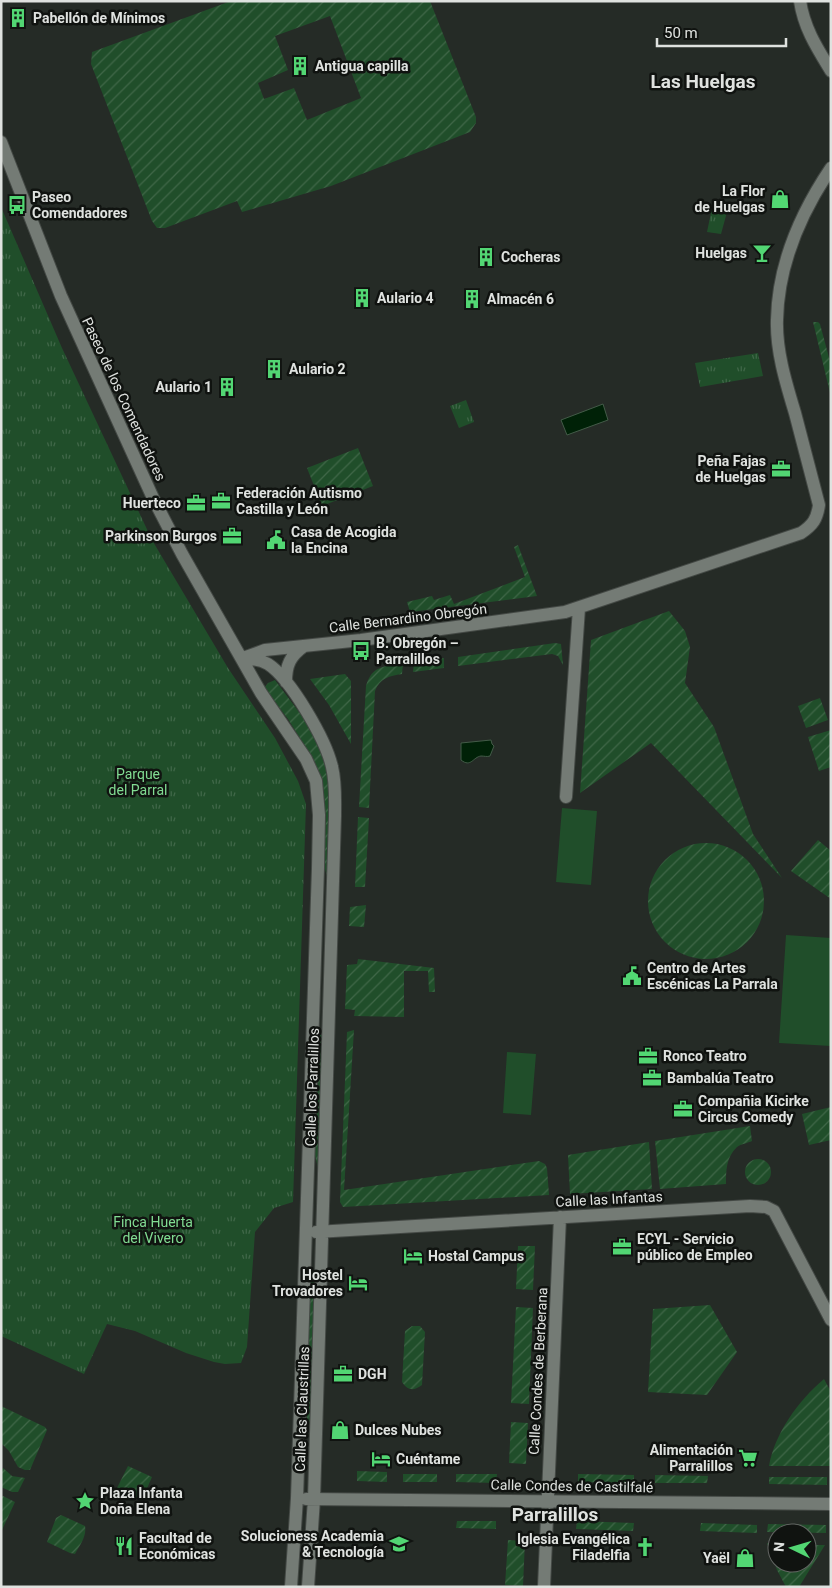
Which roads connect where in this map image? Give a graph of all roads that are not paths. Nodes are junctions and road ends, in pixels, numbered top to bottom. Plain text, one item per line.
1 (800, 1) edge
2 (831, 70) edge
3 (1, 142) edge
4 (831, 168) edge
5 (579, 608) junction
6 (304, 646) junction
7 (242, 659) junction
8 (286, 682) junction
9 (566, 797) dead end
10 (318, 868) junction
11 (331, 944) junction
12 (314, 961) junction
13 (309, 1133) junction
14 (560, 1217) junction
15 (322, 1231) junction
16 (306, 1232) junction
17 (831, 1320) edge
18 (300, 1411) junction
19 (297, 1498) junction
20 (314, 1499) junction
21 (548, 1501) junction
22 (831, 1504) edge
23 (290, 1587) edge
24 (308, 1587) edge
25 (544, 1587) edge

1 - 2 street
3 - 7 street, Paseo de los Comendadores
4 - 5 street, Calle Bernardino Obregón
5 - 6 street, Calle Bernardino Obregón
5 - 9 street
6 - 7 street, Calle Bernardino Obregón
6 - 8 street
7 - 8 street, Calle los Parralillos
7 - 10 street, Calle los Parralillos
8 - 11 street, Calle los Parralillos
10 - 11 street, Calle los Parralillos
10 - 12 street, Calle los Parralillos
11 - 12 street
11 - 15 street, Calle los Parralillos
12 - 13 street, Calle los Parralillos
13 - 15 street
13 - 16 street, Calle los Parralillos
14 - 15 street, Calle las Infantas
14 - 17 street, Calle las Infantas
14 - 21 street, Calle Condes de Berberana
15 - 16 street, Calle las Infantas
15 - 20 street, Calle las Claustrillas
16 - 18 street, Calle las Claustrillas
18 - 19 street, Calle las Claustrillas
18 - 20 street
19 - 20 street, Calle Condes de Castilfalé
19 - 23 street, Calle las Claustrillas
20 - 21 street, Calle Condes de Castilfalé
20 - 24 street, Calle las Claustrillas
21 - 22 street, Calle Condes de Castilfalé
21 - 25 street, Calle Condes de Berberana

